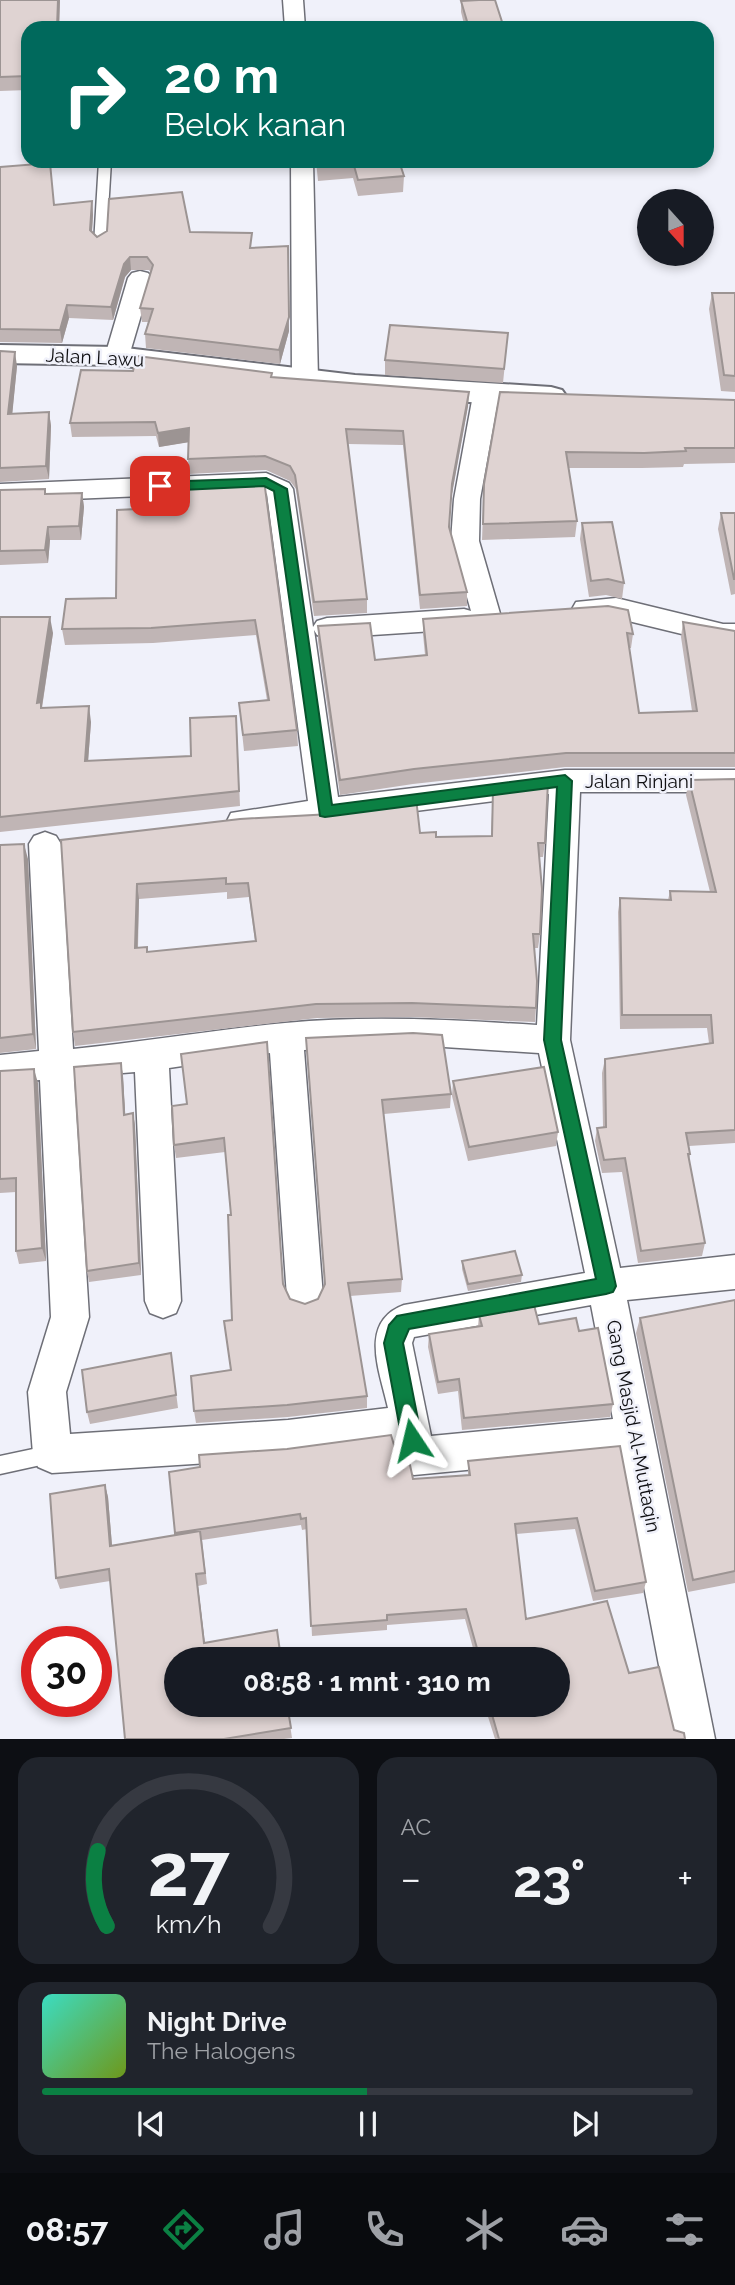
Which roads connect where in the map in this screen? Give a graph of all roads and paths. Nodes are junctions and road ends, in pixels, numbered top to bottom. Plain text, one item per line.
1 (293, 0) edge
2 (294, 21) edge
3 (105, 168) edge
4 (302, 168) edge
5 (100, 244) edge
6 (140, 278) dead end
7 (0, 354) edge
8 (117, 356) junction
9 (305, 379) junction
10 (486, 395) junction
11 (583, 398) edge
12 (0, 493) edge
13 (554, 611) edge
14 (301, 630) junction
15 (735, 634) edge
16 (565, 781) junction
17 (735, 781) edge
18 (325, 811) junction
19 (219, 824) edge
20 (11, 846) edge
21 (286, 1037) junction
22 (553, 1040) junction
23 (151, 1056) junction
24 (56, 1063) junction
25 (0, 1069) edge
26 (735, 1272) edge
27 (606, 1286) junction
28 (305, 1297) dead end
29 (163, 1301) dead end
30 (410, 1423) junction
31 (635, 1434) junction
32 (52, 1454) junction
33 (0, 1465) edge
34 (694, 1739) edge

1 - 2 street
3 - 5 lane
4 - 9 street
6 - 8 street
7 - 8 street, Jalan Lawu
8 - 9 street, Jalan Lawu
9 - 10 street, Jalan Lawu
10 - 11 street, Jalan Lawu
10 - 14 street
12 - 14 street
13 - 15 street
14 - 18 street
16 - 17 street, Jalan Rinjani
16 - 18 street, Jalan Rinjani
16 - 22 street, Gang Masjid Al-Muttaqin
18 - 19 street, Jalan Rinjani
20 - 24 street
21 - 22 street
21 - 23 street
21 - 28 street
22 - 27 street, Gang Masjid Al-Muttaqin
23 - 24 street
23 - 29 street
24 - 25 street
24 - 32 street
26 - 27 street
27 - 30 street
27 - 31 street, Gang Masjid Al-Muttaqin
30 - 31 street
30 - 32 street
31 - 34 street, Gang Masjid Al-Muttaqin
32 - 33 lane

